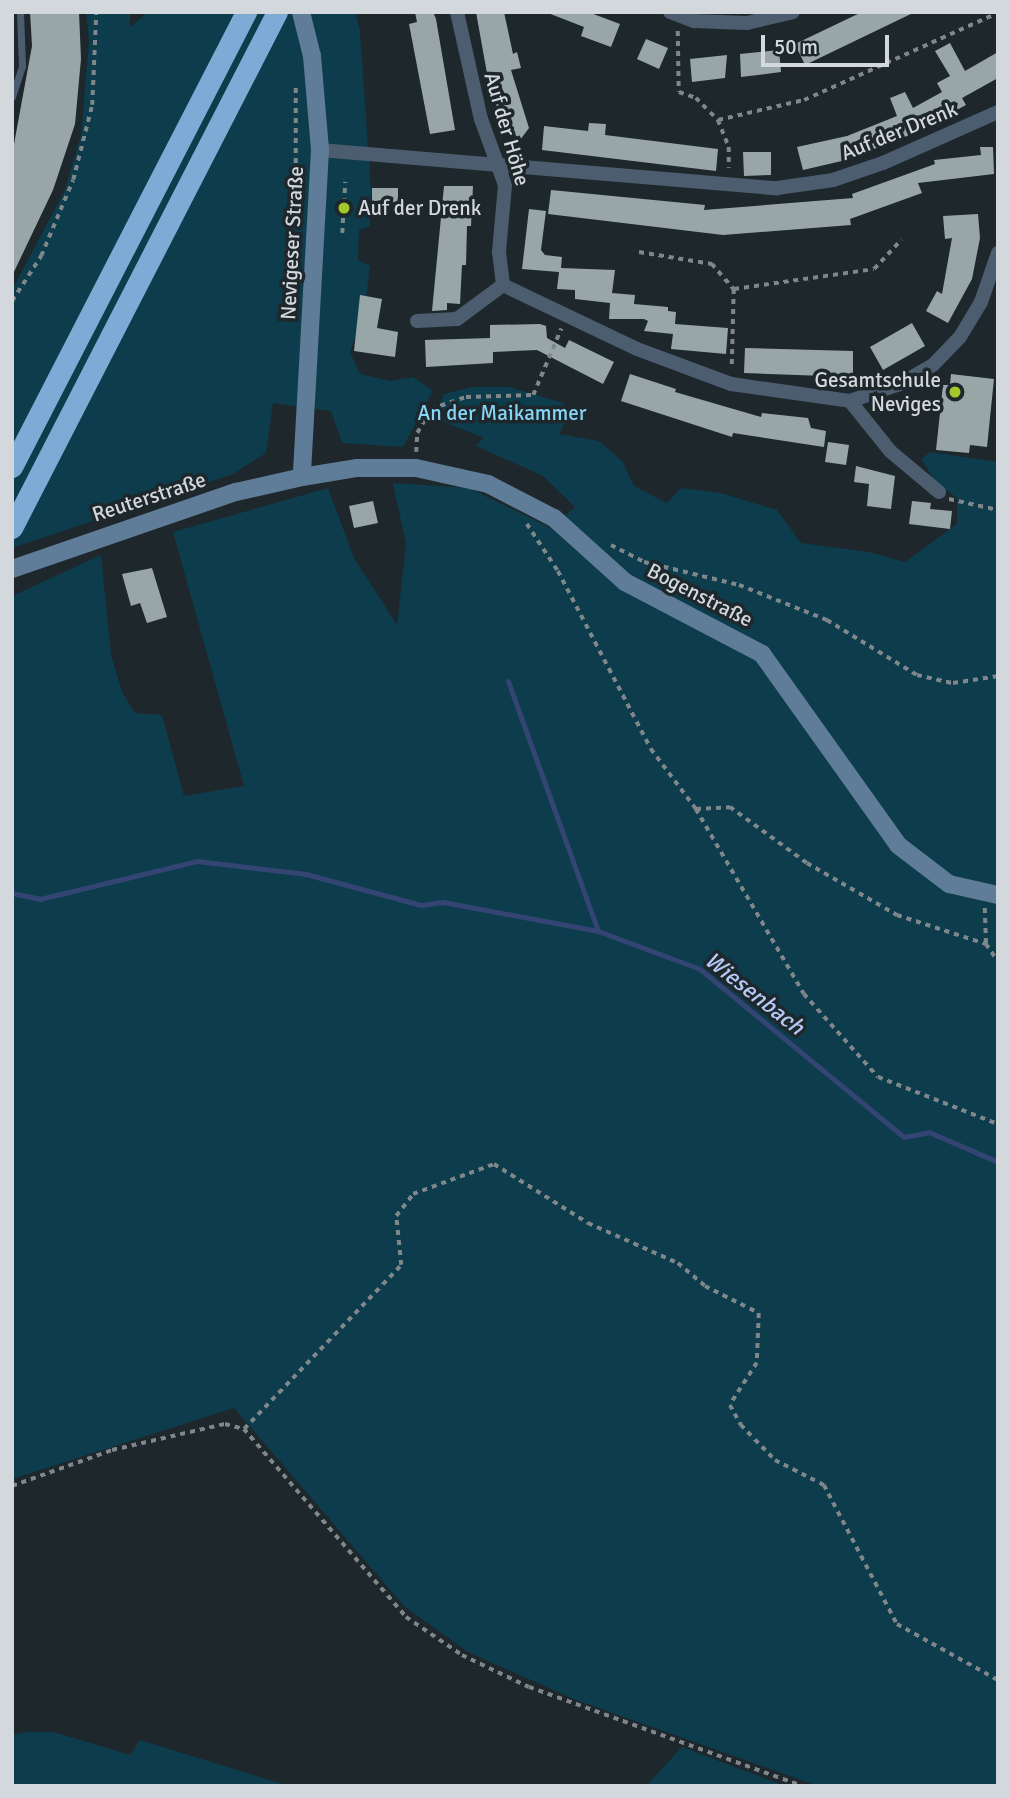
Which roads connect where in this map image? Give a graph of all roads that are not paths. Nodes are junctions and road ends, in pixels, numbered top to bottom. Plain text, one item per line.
1 (20, 12) edge
2 (246, 12) edge
3 (277, 12) edge
4 (457, 12) edge
5 (793, 12) edge
6 (675, 15) edge
7 (303, 16) edge
8 (12, 97) edge
9 (996, 117) edge
10 (320, 150) junction
11 (498, 167) junction
12 (998, 253) edge
13 (503, 285) junction
14 (417, 321) dead end
15 (850, 401) junction
16 (12, 467) edge
17 (302, 477) junction
18 (939, 492) road end
19 (12, 528) edge
20 (12, 569) edge
21 (998, 895) edge

1 - 8 lane
2 - 16 highway
3 - 19 highway
4 - 11 street, Auf der Höhe
5 - 6 street
7 - 10 main road, Nevigeser Straße
9 - 11 street, Auf der Drenk
10 - 11 street, Auf der Drenk
10 - 17 main road, Nevigeser Straße
11 - 13 street, Auf der Höhe
12 - 15 street
13 - 14 street
13 - 15 street
15 - 18 street
17 - 20 main road, Reuterstraße
17 - 21 main road, Bogenstraße

